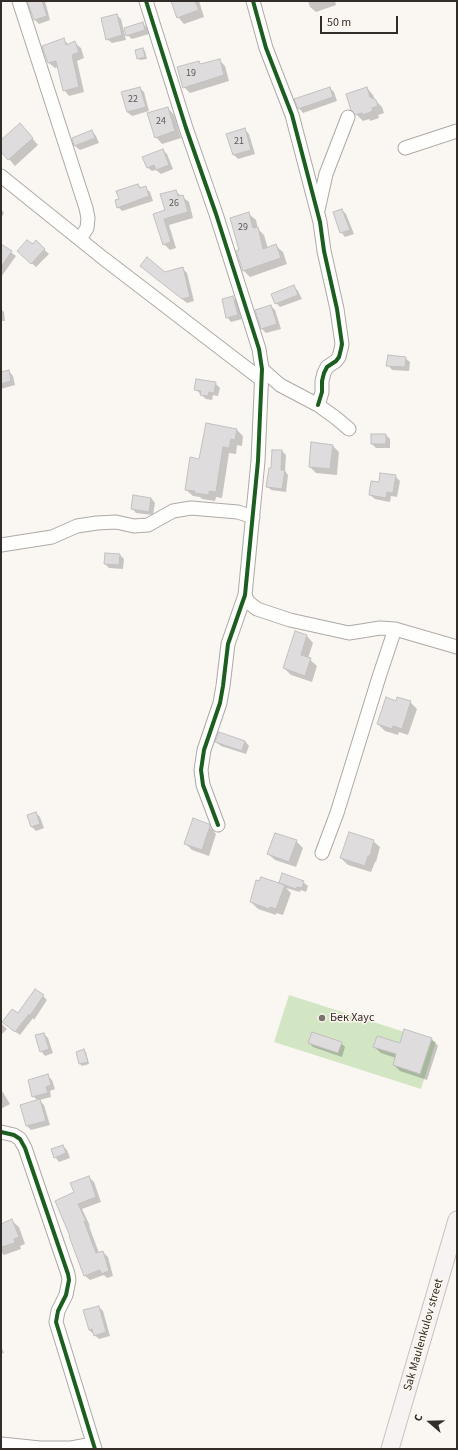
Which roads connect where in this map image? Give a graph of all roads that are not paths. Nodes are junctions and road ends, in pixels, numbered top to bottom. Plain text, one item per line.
1 (19, 1) edge
2 (146, 1) edge
3 (253, 1) edge
4 (348, 117) dead end
5 (457, 131) edge
6 (404, 148) dead end
7 (1, 176) edge
8 (318, 214) junction
9 (80, 239) junction
10 (262, 374) junction
11 (318, 406) junction
12 (349, 429) dead end
13 (253, 517) junction
14 (1, 545) edge
15 (245, 595) junction
16 (395, 629) junction
17 (457, 647) edge
18 (218, 825) dead end
19 (322, 853) dead end
20 (1, 1132) edge
21 (457, 1220) edge
22 (1, 1444) edge
23 (94, 1446) edge
24 (390, 1449) edge

1 - 9 street
2 - 10 street
3 - 8 street
4 - 8 street
5 - 6 street
7 - 9 street
8 - 11 street
9 - 10 street
10 - 11 street
10 - 13 street
11 - 12 street
13 - 14 street
13 - 15 street
15 - 16 street
15 - 18 street
16 - 17 street
16 - 19 street
20 - 23 street
21 - 24 main road, Sak Maulenkulov street
22 - 23 street

